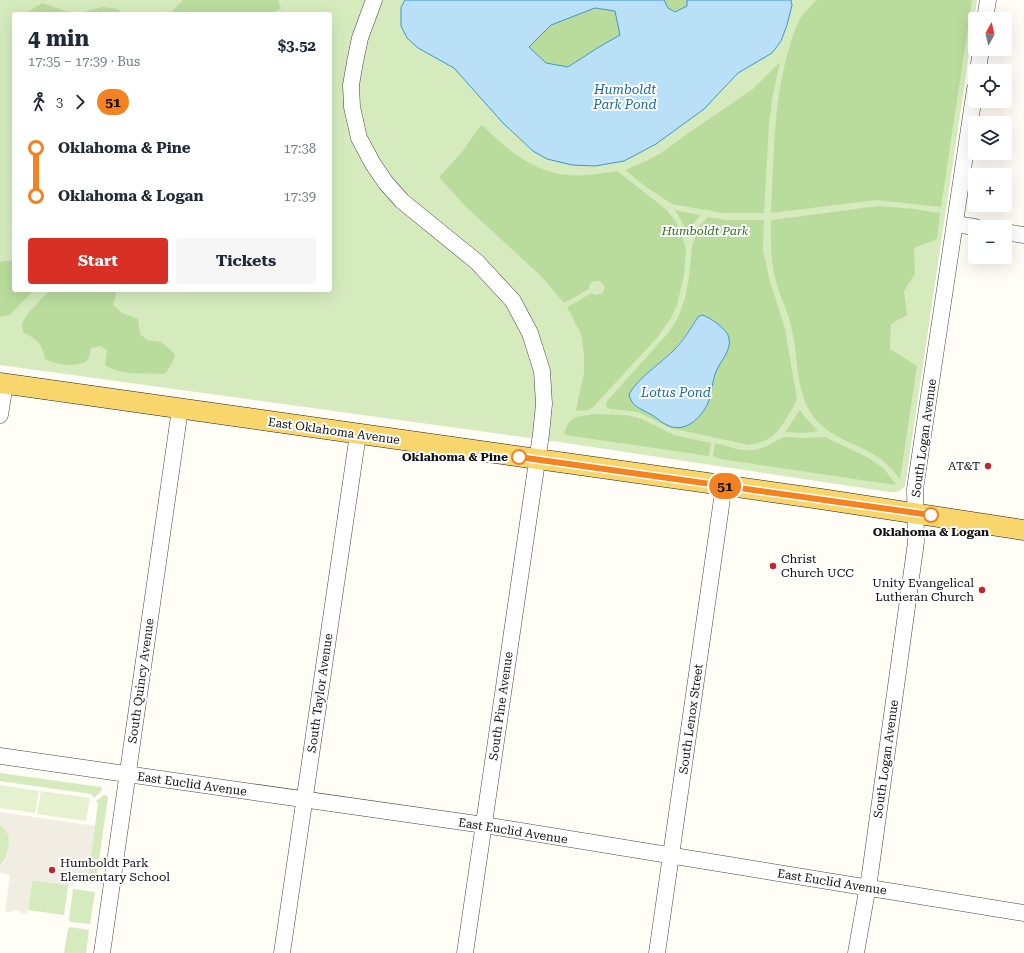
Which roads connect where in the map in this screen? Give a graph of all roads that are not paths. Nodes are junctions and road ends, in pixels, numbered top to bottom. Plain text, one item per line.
1 (374, 0) edge
2 (988, 0) edge
3 (986, 12) edge
4 (972, 108) edge
5 (955, 224) junction
6 (968, 227) edge
7 (1012, 233) edge
8 (1024, 235) edge
9 (2, 384) edge
10 (180, 409) junction
11 (0, 415) edge
12 (358, 434) junction
13 (538, 459) junction
14 (724, 485) junction
15 (915, 513) junction
16 (1024, 530) edge
17 (0, 756) edge
18 (128, 774) junction
19 (305, 800) junction
20 (484, 826) junction
21 (672, 856) junction
22 (868, 888) junction
23 (1024, 913) edge
24 (102, 953) edge
25 (282, 953) edge
26 (465, 953) edge
27 (657, 953) edge
28 (856, 953) edge

1 - 13 street, South Pine Avenue
2 - 3 street
4 - 5 street, South Logan Avenue
5 - 6 street
5 - 15 street, South Logan Avenue
7 - 8 street
9 - 10 main road, East Oklahoma Avenue
9 - 11 street
10 - 12 main road, East Oklahoma Avenue
10 - 18 street, South Quincy Avenue
12 - 13 main road, East Oklahoma Avenue
12 - 19 street, South Taylor Avenue
13 - 14 main road, East Oklahoma Avenue
13 - 20 street, South Pine Avenue
14 - 15 main road, East Oklahoma Avenue
14 - 21 street, South Lenox Street
15 - 16 main road, East Oklahoma Avenue
15 - 22 street, South Logan Avenue
17 - 18 street, East Euclid Avenue
18 - 19 street, East Euclid Avenue
18 - 24 street, South Quincy Avenue
19 - 20 street, East Euclid Avenue
19 - 25 street, South Taylor Avenue
20 - 21 street, East Euclid Avenue
20 - 26 street, South Pine Avenue
21 - 22 street, East Euclid Avenue
21 - 27 street, South Lenox Street
22 - 23 street, East Euclid Avenue
22 - 28 street, South Logan Avenue

